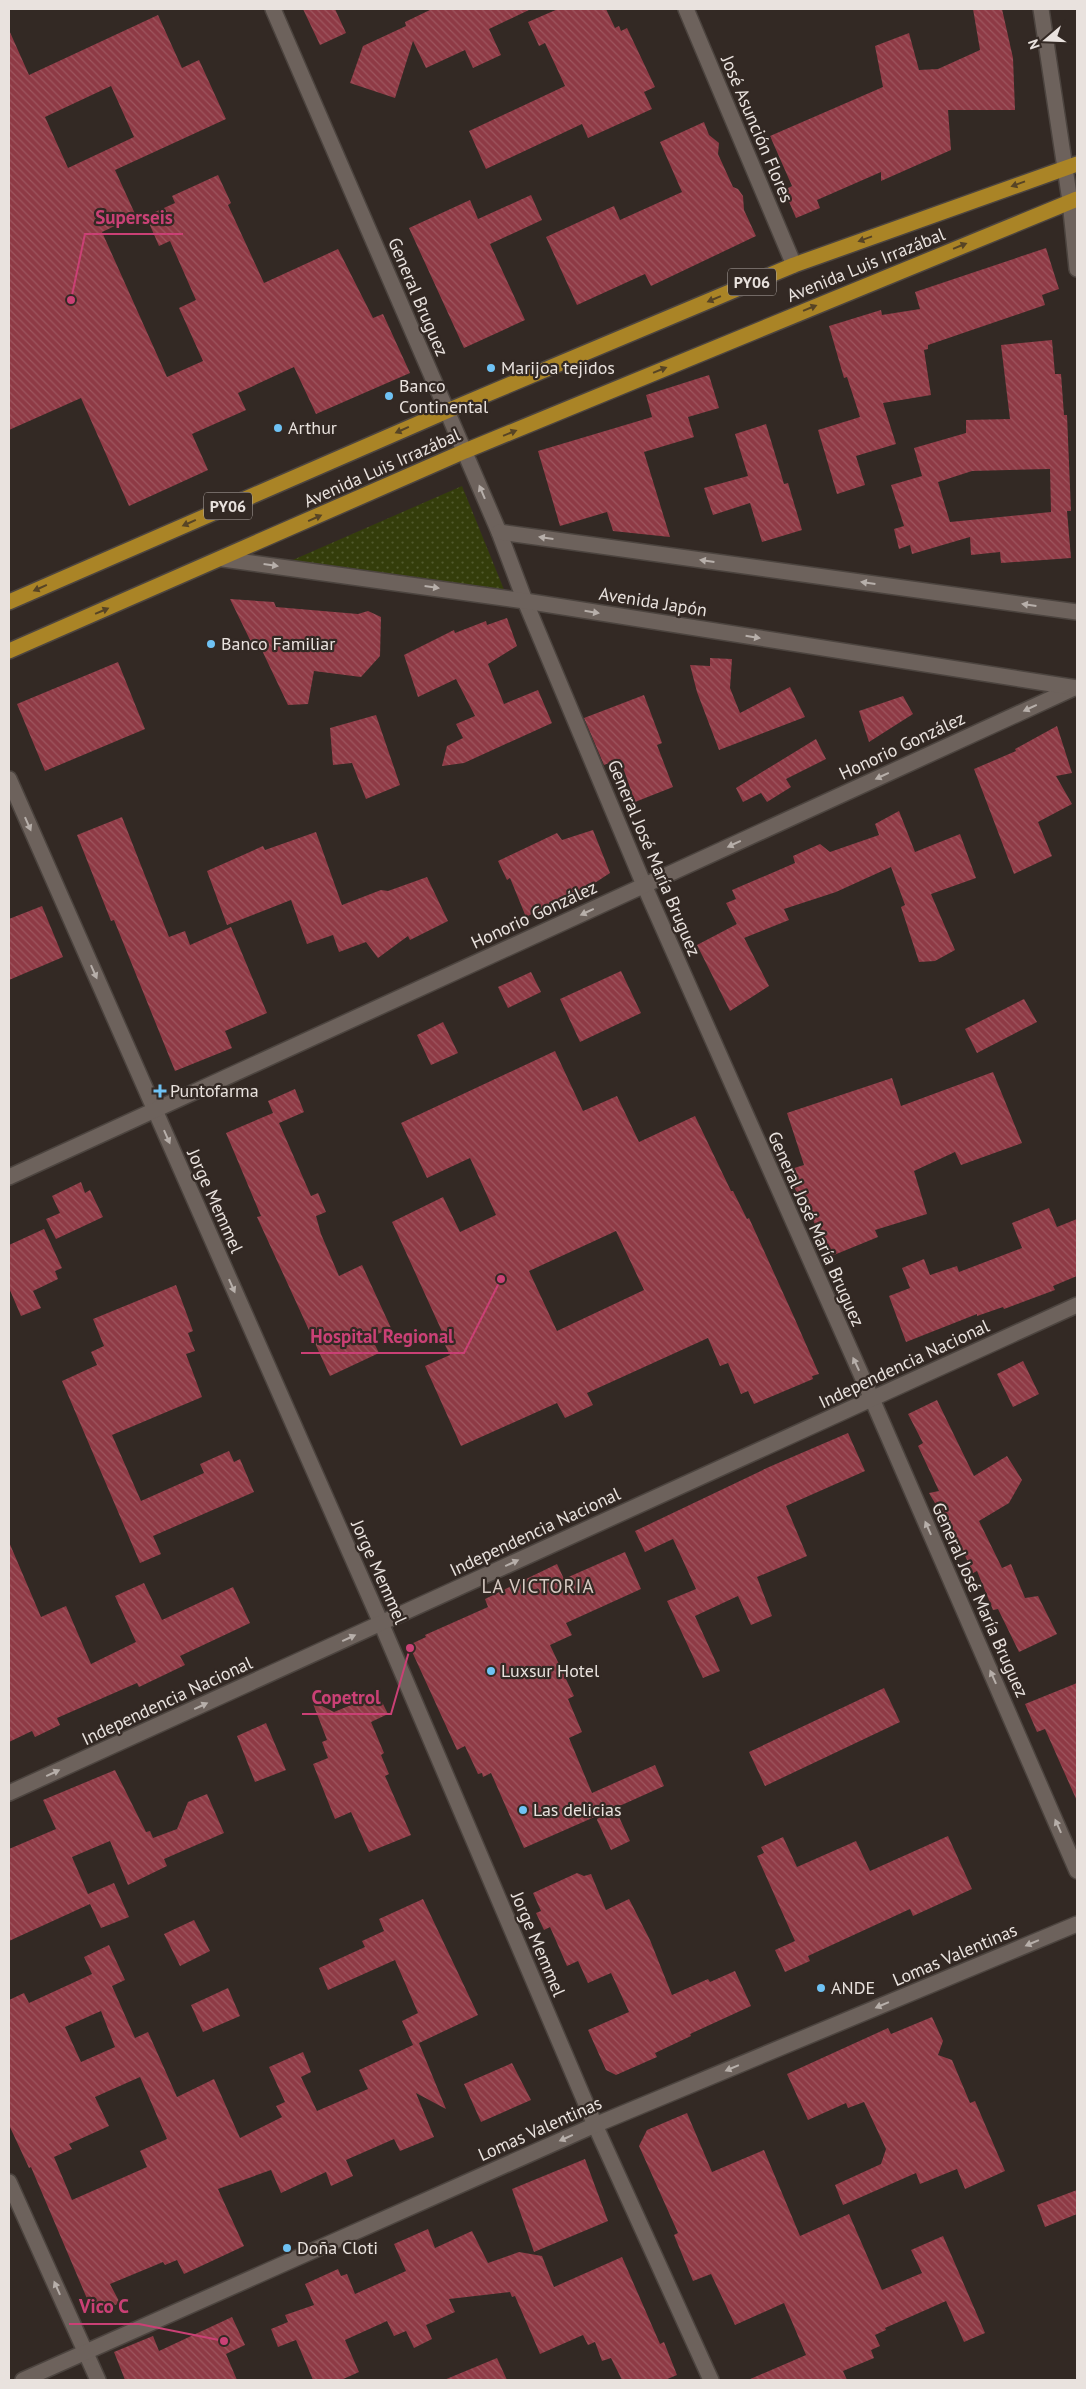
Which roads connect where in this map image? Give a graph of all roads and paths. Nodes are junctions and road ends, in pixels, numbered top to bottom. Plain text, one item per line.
1 (273, 9) edge
2 (686, 9) edge
3 (1041, 9) edge
4 (1070, 166) edge
5 (1073, 200) edge
6 (794, 265) junction
7 (1077, 269) edge
8 (447, 411) junction
9 (465, 451) junction
10 (498, 532) junction
11 (222, 558) junction
12 (525, 601) junction
13 (9, 602) edge
14 (1077, 612) edge
15 (9, 651) edge
16 (1076, 686) edge
17 (9, 779) edge
18 (644, 885) junction
19 (155, 1110) junction
20 (9, 1177) edge
21 (1077, 1305) edge
22 (872, 1399) junction
23 (381, 1623) junction
24 (9, 1794) edge
25 (1077, 1871) edge
26 (1077, 1924) edge
27 (595, 2125) junction
28 (9, 2182) edge
29 (85, 2351) junction
30 (23, 2380) edge
31 (98, 2380) edge
32 (711, 2380) edge

1 - 8 street, General Bruguez
2 - 6 street, José Asunción Flores
3 - 4 street
4 - 5 street
4 -> 6 highway, Avenida Luis Irrazábal / PY06
5 - 7 street
9 -> 5 highway, Avenida Luis Irrazábal / PY06
6 -> 8 highway, Avenida Luis Irrazábal / PY06
8 - 9 street, General Bruguez
8 -> 13 highway, Avenida Luis Irrazábal / PY06
10 -> 9 street, General Bruguez
11 -> 9 highway, Avenida Luis Irrazábal / PY06
10 - 12 street, General Bruguez
14 -> 10 street
11 -> 12 street, Avenida Japón
15 -> 11 highway, Avenida Luis Irrazábal / PY06
12 -> 16 street, Avenida Japón
12 - 18 street, General José María Bruguez
16 -> 18 street, Honorio González
17 -> 19 street, Jorge Memmel
18 -> 19 street, Honorio González
22 -> 18 street, General José María Bruguez
19 - 20 street, Honorio González
19 -> 23 street, Jorge Memmel
21 - 22 street, Independencia Nacional
23 -> 22 street, Independencia Nacional
25 -> 22 street, General José María Bruguez
24 -> 23 street, Independencia Nacional
23 - 27 street, Jorge Memmel
26 -> 27 street, Lomas Valentinas
27 -> 29 street, Lomas Valentinas
27 - 32 street, Jorge Memmel
29 -> 28 street
29 - 30 street, Lomas Valentinas
29 - 31 street

